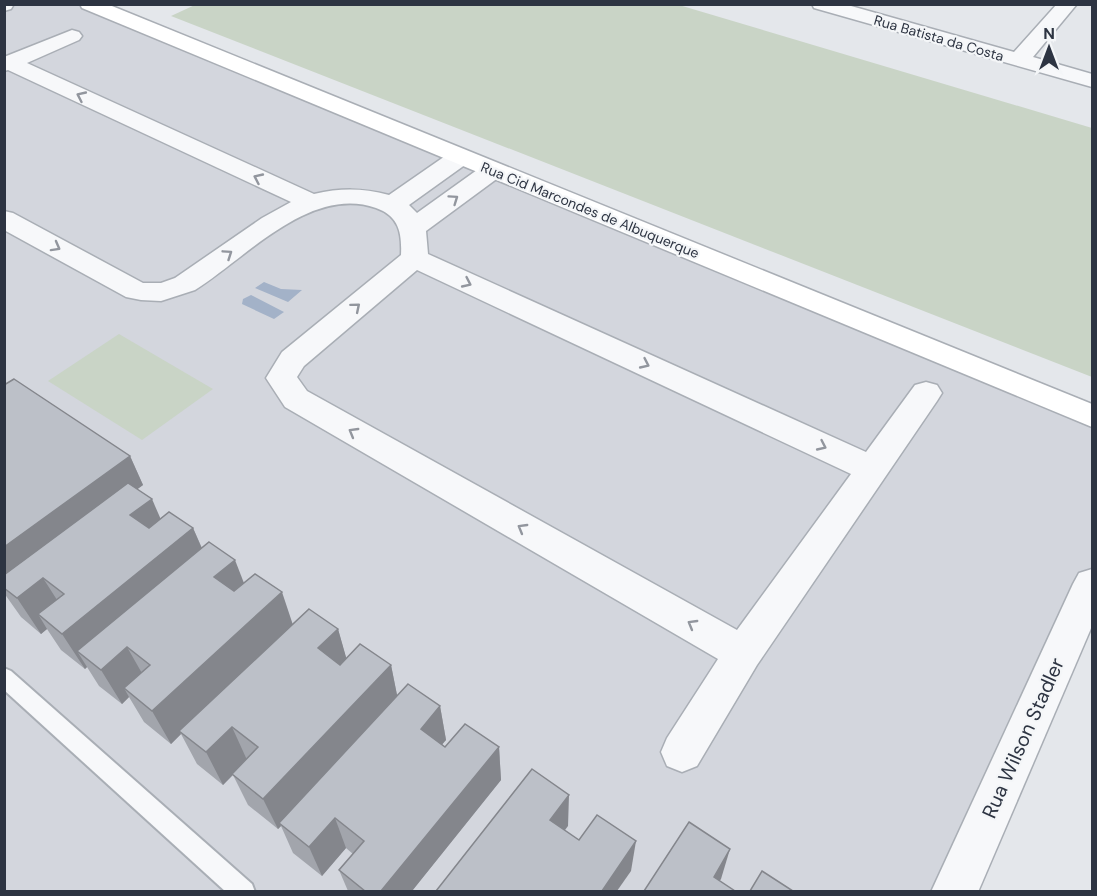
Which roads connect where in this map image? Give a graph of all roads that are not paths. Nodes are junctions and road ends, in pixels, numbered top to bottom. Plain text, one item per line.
1 (88, 4) edge
2 (820, 4) edge
3 (1068, 4) edge
4 (72, 36) dead end
5 (1019, 60) junction
6 (7, 64) edge
7 (1092, 81) edge
8 (460, 157) junction
9 (493, 170) junction
10 (311, 202) junction
11 (392, 205) junction
12 (4, 219) edge
13 (414, 243) junction
14 (926, 393) dead end
15 (1092, 416) edge
16 (872, 469) junction
17 (1092, 584) edge
18 (742, 653) junction
19 (4, 676) edge
20 (682, 752) dead end
21 (244, 891) edge
22 (954, 891) edge

1 - 8 street, Rua Cid Marcondes de Albuquerque
2 - 5 street, Rua Batista da Costa
3 - 5 street
4 - 6 street
5 - 7 street, Rua Batista da Costa
10 -> 6 street
8 - 9 street, Rua Cid Marcondes de Albuquerque
8 - 11 street
13 -> 9 street
9 - 15 street, Rua Cid Marcondes de Albuquerque
10 - 11 street
12 -> 10 street
11 - 13 street
13 -> 16 street
18 -> 13 street
14 - 16 street
16 - 18 street
17 - 22 street, Rua Wilson Stadler
18 - 20 street
19 - 21 lane

